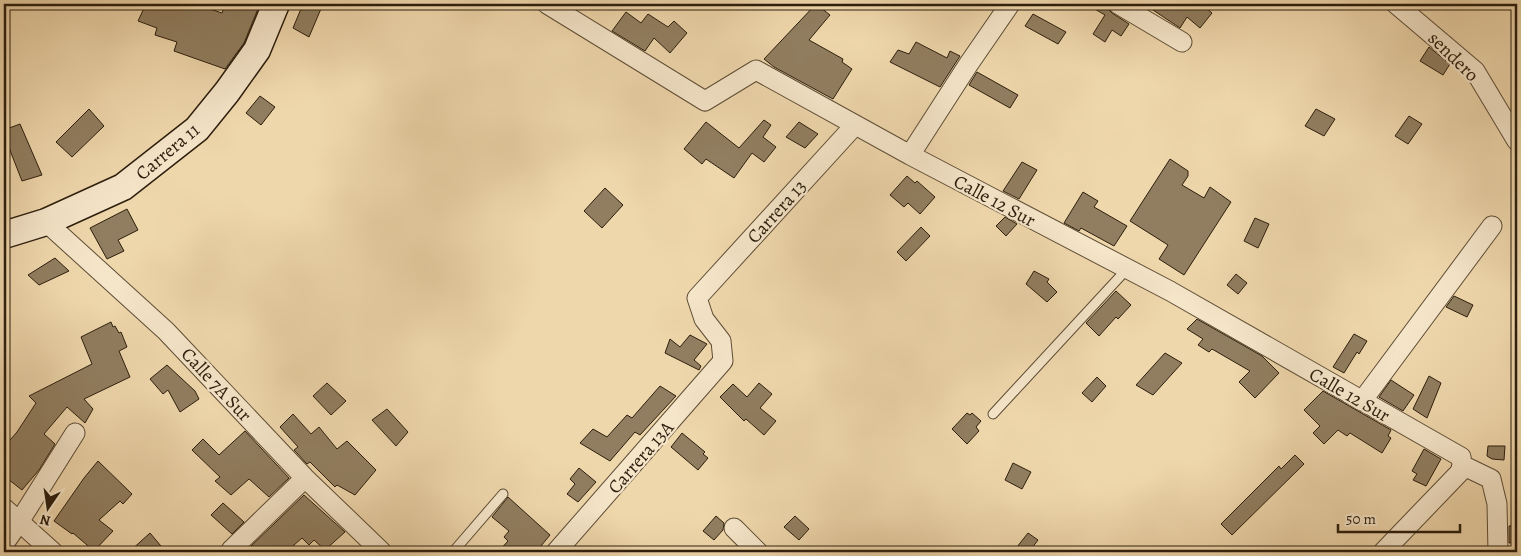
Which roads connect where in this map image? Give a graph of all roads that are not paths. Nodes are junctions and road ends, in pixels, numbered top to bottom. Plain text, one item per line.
1 (276, 4) edge
2 (547, 4) edge
3 (1010, 4) edge
4 (1118, 4) edge
5 (1396, 4) edge
6 (1182, 42) dead end
7 (855, 125) junction
8 (1517, 141) edge
9 (910, 155) junction
10 (46, 222) junction
11 (1492, 226) dead end
12 (4, 235) edge
13 (1127, 269) junction
14 (724, 361) joint
15 (1362, 401) junction
16 (992, 414) dead end
17 (75, 433) dead end
18 (1462, 465) junction
19 (305, 478) junction
20 (503, 494) dead end
21 (4, 508) edge
22 (19, 522) junction
23 (734, 528) dead end
24 (4, 544) edge
25 (232, 550) dead end
26 (53, 552) edge
27 (382, 552) edge
28 (453, 552) edge
29 (556, 552) edge
30 (758, 552) edge
31 (1383, 552) edge
32 (1498, 552) edge

1 - 10 main road, Carrera 11
2 - 7 street, Calle 12 Sur
3 - 9 street
4 - 6 street
5 - 8 street, sendero
7 - 9 street, Calle 12 Sur
7 - 14 street, Carrera 13
9 - 13 street, Calle 12 Sur
10 - 12 main road, Carrera 11
10 - 19 street, Calle 7A Sur
11 - 15 street
13 - 15 street, Calle 12 Sur
13 - 16 lane
14 - 29 street, Carrera 13A
15 - 18 street, Calle 12 Sur
17 - 22 street
18 - 31 street
18 - 32 street
19 - 25 street
19 - 27 street, Calle 7A Sur
20 - 28 lane
21 - 22 street
22 - 24 street
22 - 26 street
23 - 30 street

